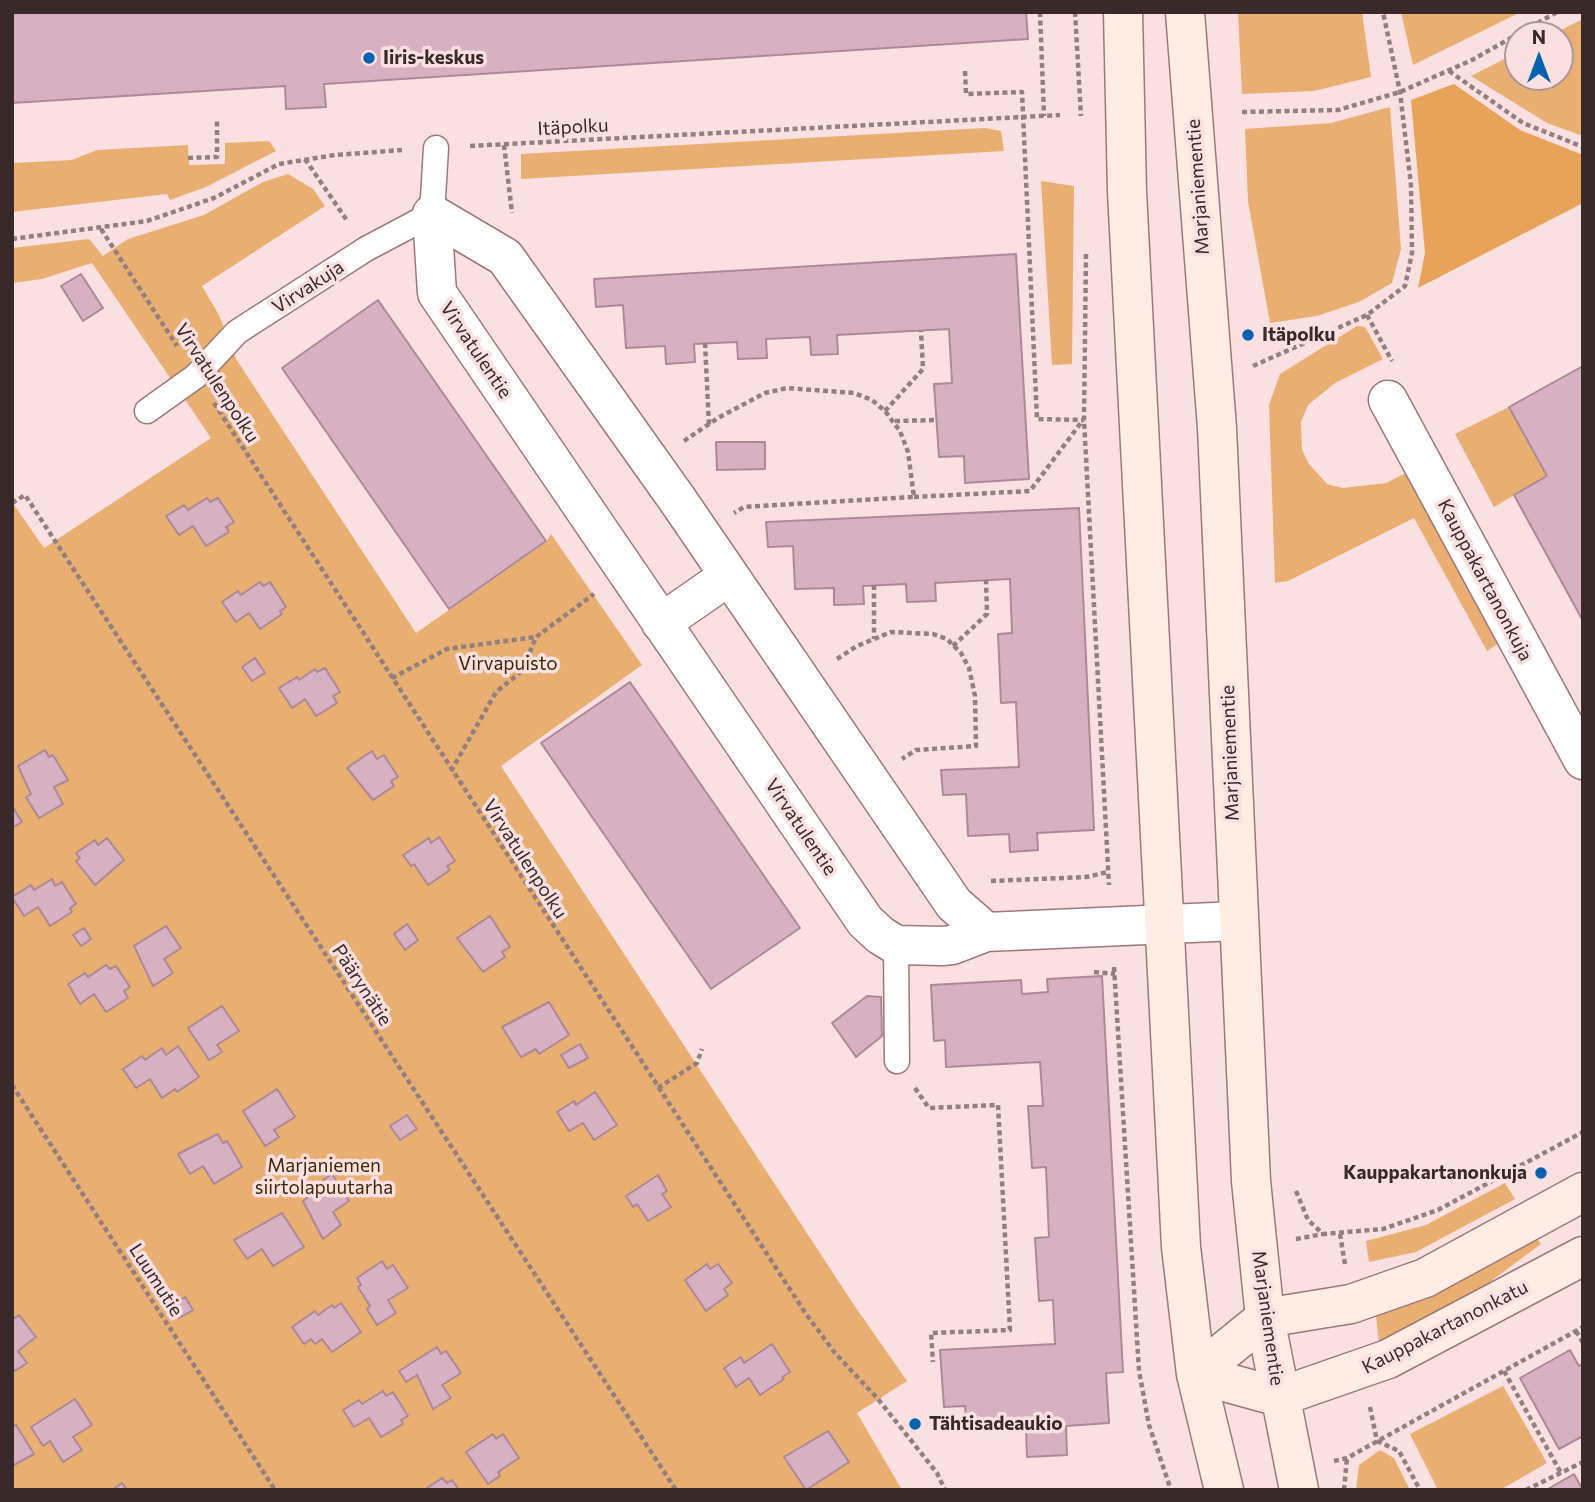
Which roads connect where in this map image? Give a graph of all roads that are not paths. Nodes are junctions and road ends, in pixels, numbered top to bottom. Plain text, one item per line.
1 (1123, 12) edge
2 (1185, 12) edge
3 (436, 148) road end
4 (432, 214) junction
5 (1393, 387) road end
6 (148, 411) dead end
7 (729, 576) junction
8 (661, 623) junction
9 (1583, 760) edge
10 (1237, 921) junction
11 (1164, 925) junction
12 (986, 932) junction
13 (896, 945) junction
14 (897, 1061) road end
15 (1583, 1192) edge
16 (1583, 1256) edge
17 (1265, 1318) junction
18 (1196, 1374) junction
19 (1279, 1397) junction
20 (1224, 1490) edge
21 (1299, 1490) edge

1 - 11 main road
2 - 10 main road, Marjaniementie
3 - 4 lane
4 - 6 lane, Virvakuja
4 - 7 street
4 - 8 street, Virvatulentie
5 - 9 street, Kauppakartanonkuja
7 - 8 street
7 - 12 street
8 - 13 street, Virvatulentie
10 - 11 street
10 - 17 main road, Marjaniementie
11 - 12 street
11 - 18 main road
12 - 13 street
13 - 14 lane
15 - 17 main road
16 - 19 main road, Kauppakartanonkatu
17 - 18 main road
17 - 19 main road, Marjaniementie
18 - 19 main road
18 - 20 main road
19 - 21 main road, Marjaniementie

